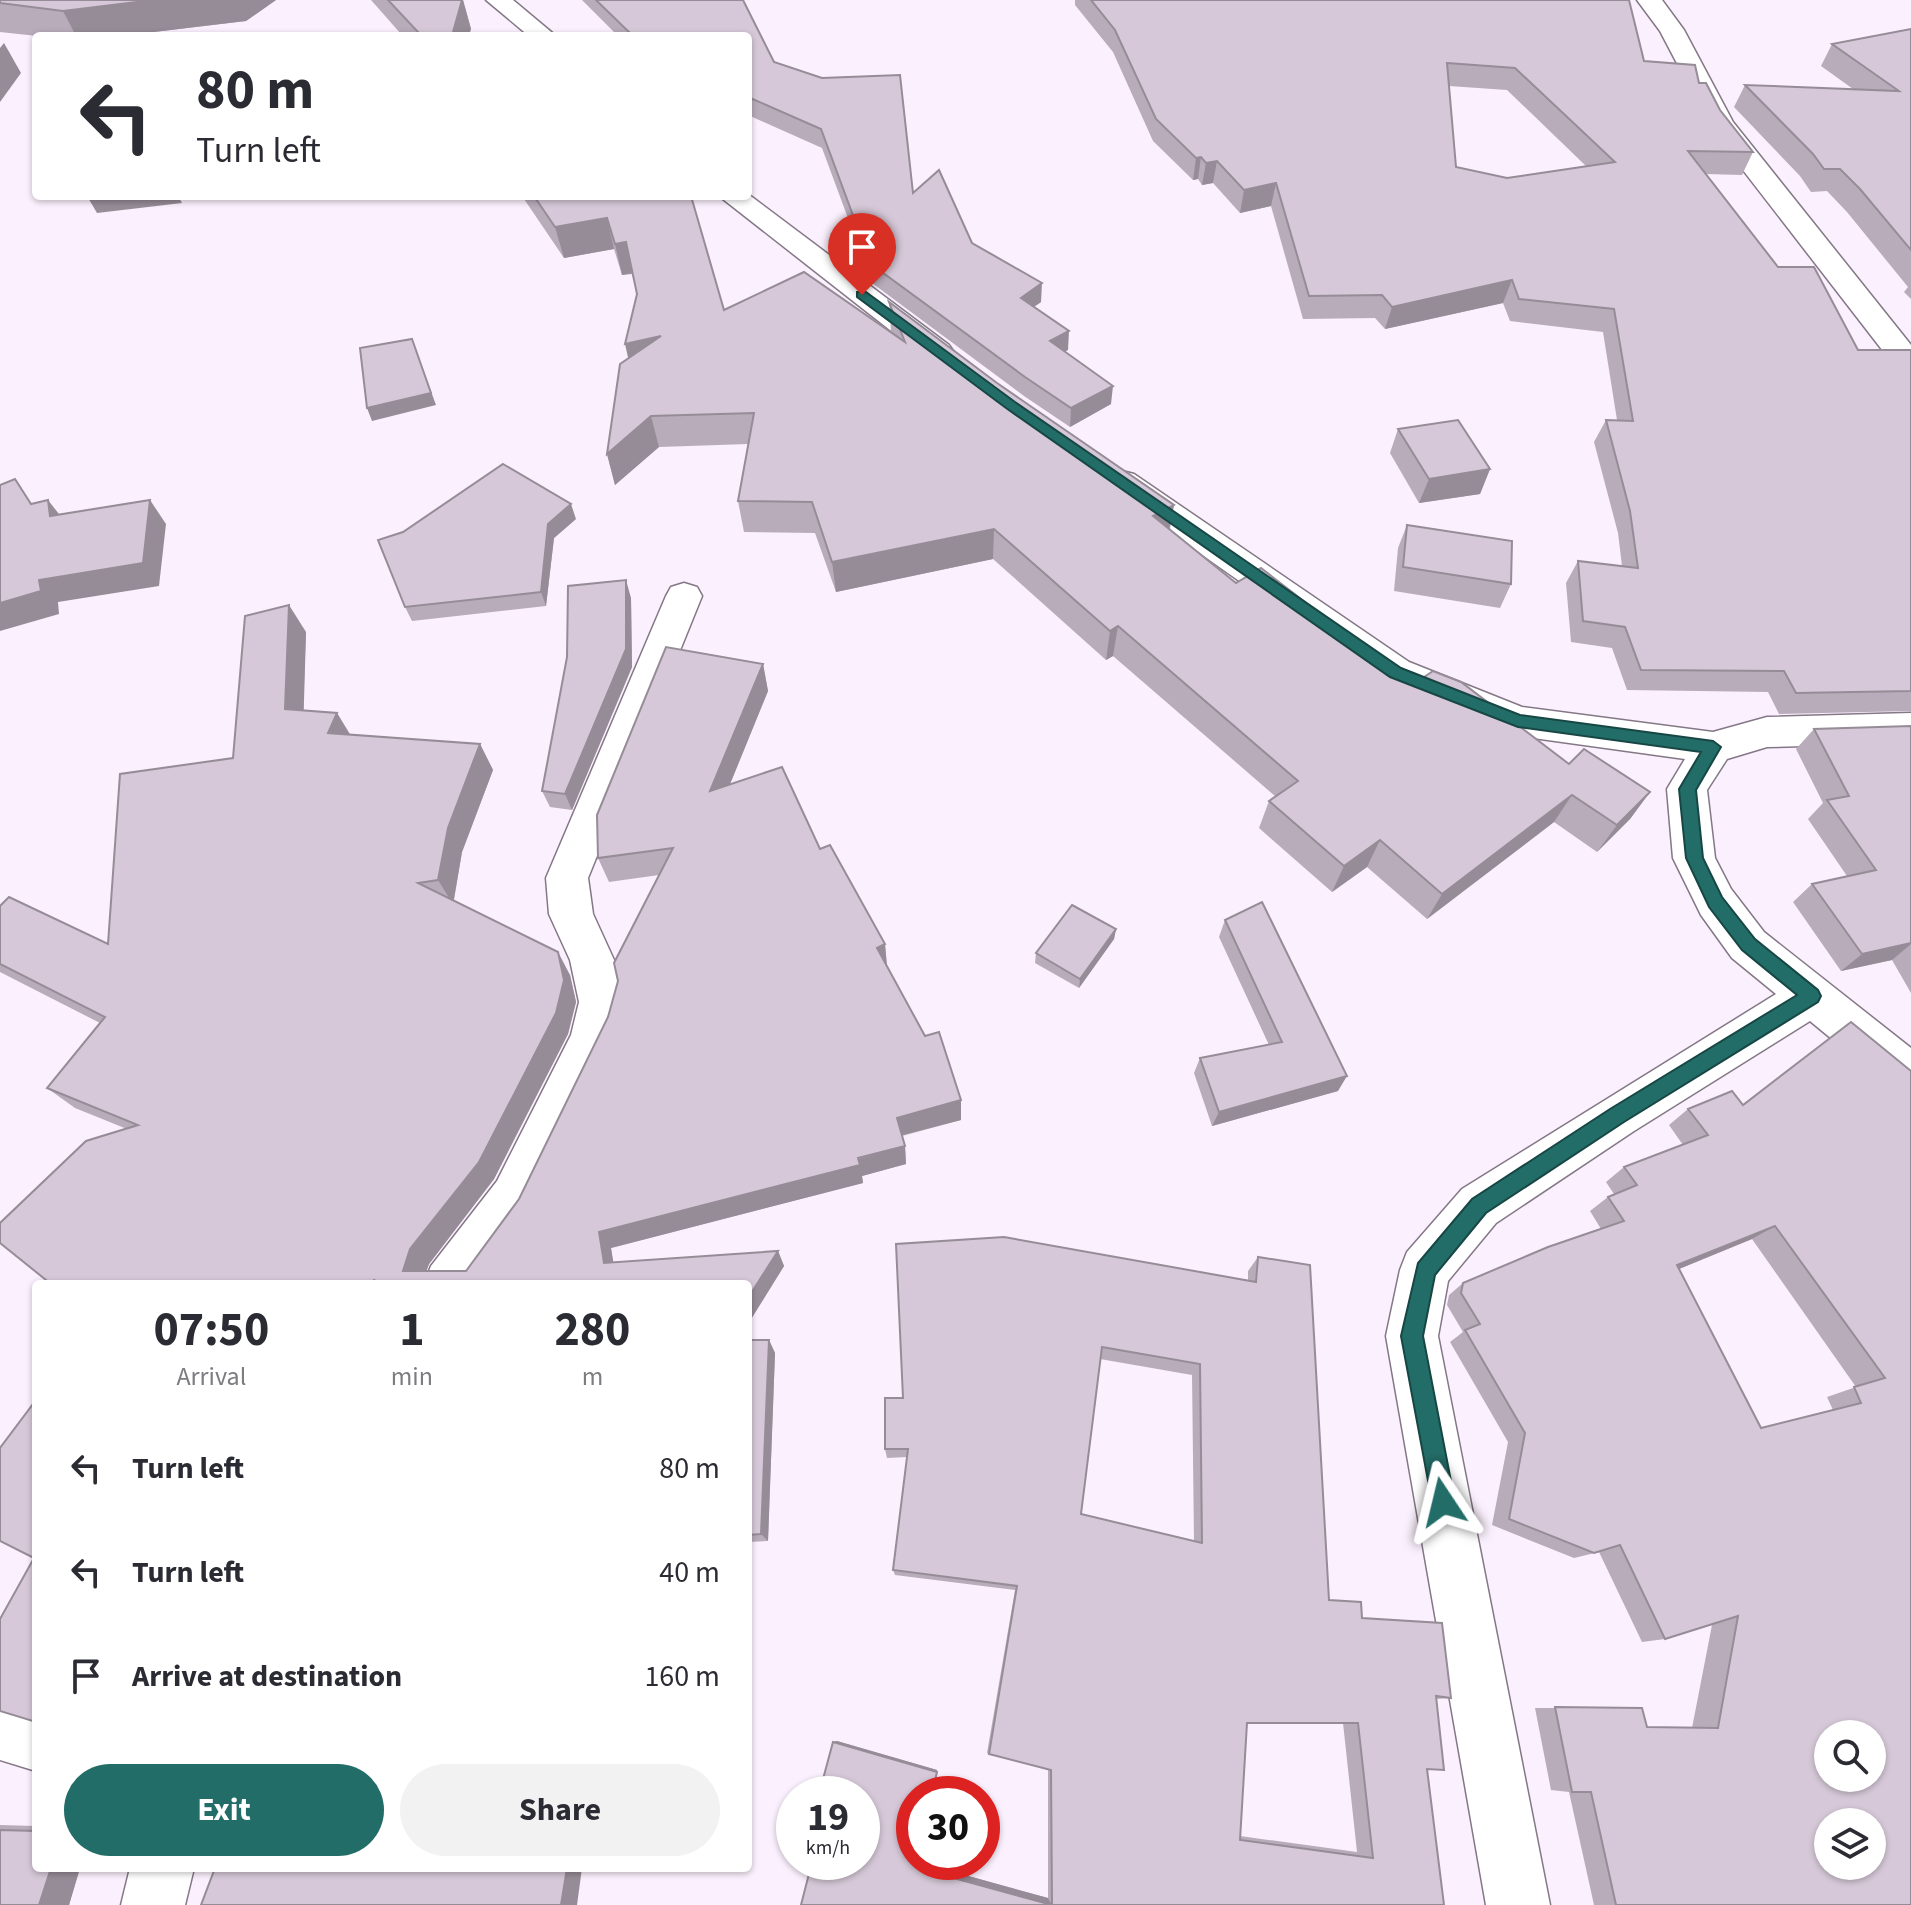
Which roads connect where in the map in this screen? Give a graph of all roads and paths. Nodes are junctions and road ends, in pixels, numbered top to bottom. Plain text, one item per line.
1 (498, 0) edge
2 (1649, 0) edge
3 (539, 32) edge
4 (738, 200) edge
5 (1911, 366) edge
6 (961, 368) edge
7 (1102, 468) edge
8 (684, 596) dead end
9 (1911, 728) edge
10 (1713, 747) junction
11 (1812, 996) junction
12 (1911, 1076) edge
13 (452, 1280) edge
14 (0, 1730) edge
15 (32, 1740) edge
16 (161, 1872) edge
17 (153, 1905) edge
18 (1518, 1905) edge

1 - 3 street
2 - 5 street
4 - 6 street
7 - 10 street
8 - 13 street
9 - 10 street
10 - 11 street
11 - 12 street
11 - 18 street
14 - 15 street
16 - 17 street

